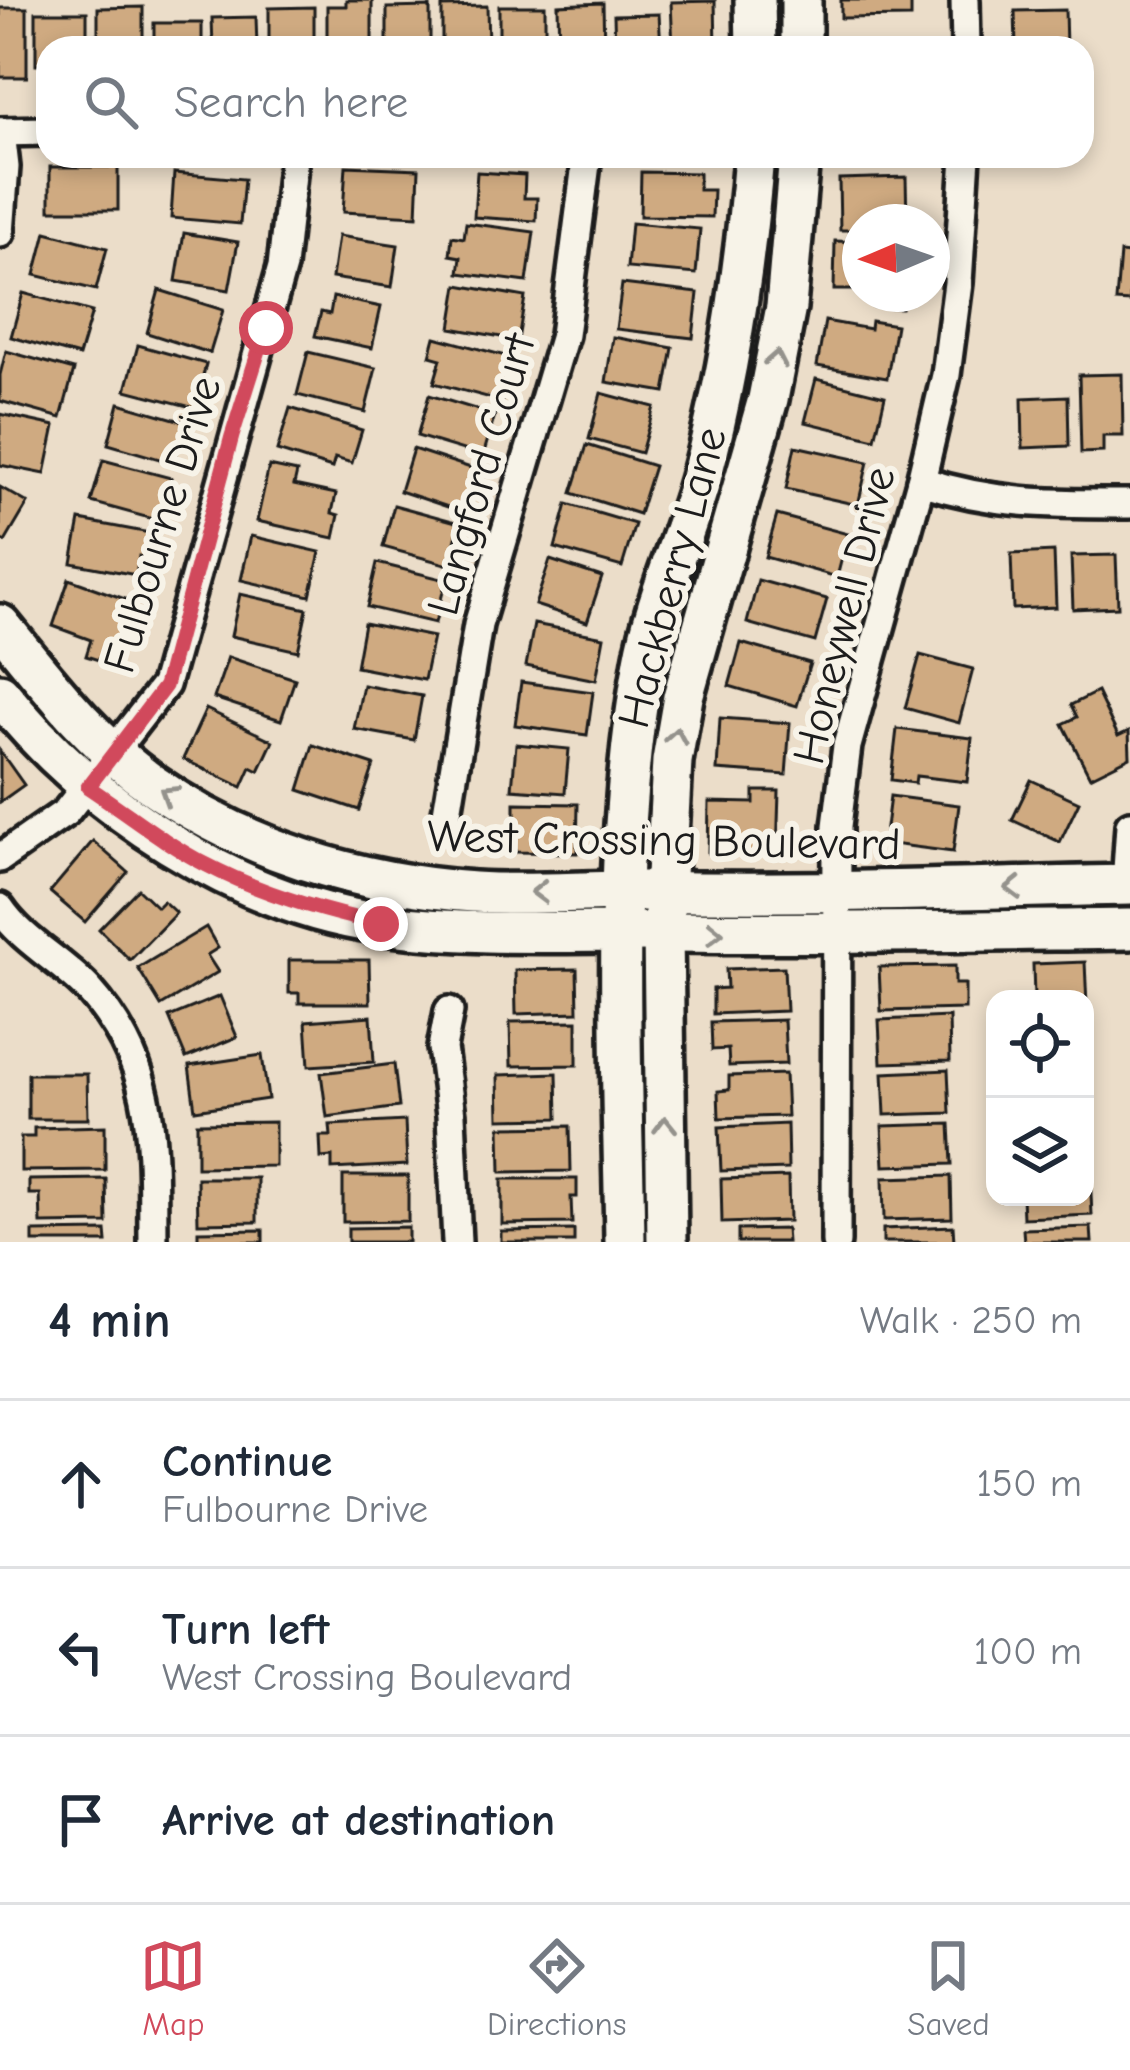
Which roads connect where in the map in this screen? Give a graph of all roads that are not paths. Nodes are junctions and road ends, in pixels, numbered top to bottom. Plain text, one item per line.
1 (755, 0) edge
2 (801, 0) edge
3 (965, 0) edge
4 (755, 36) edge
5 (801, 36) edge
6 (965, 36) edge
7 (36, 131) edge
8 (1, 132) edge
9 (293, 168) edge
10 (585, 168) edge
11 (753, 168) edge
12 (798, 168) edge
13 (965, 168) edge
14 (0, 233) edge
15 (921, 481) junction
16 (1130, 505) edge
17 (0, 625) edge
18 (0, 694) edge
19 (112, 755) junction
20 (88, 787) junction
21 (447, 813) dead end
22 (1130, 825) edge
23 (0, 857) edge
24 (1128, 885) edge
25 (622, 891) junction
26 (663, 892) junction
27 (835, 892) junction
28 (0, 908) edge
29 (1130, 929) edge
30 (620, 932) junction
31 (663, 932) junction
32 (835, 934) junction
33 (448, 1011) dead end
34 (153, 1242) edge
35 (457, 1242) edge
36 (625, 1242) edge
37 (667, 1242) edge
38 (836, 1242) edge

1 - 4 street
2 - 5 street
3 - 6 street
7 - 8 street
8 - 14 street
9 - 19 street, Fulbourne Drive
10 - 21 street, Langford Court
11 - 25 street, Hackberry Lane
26 -> 12 street, Hackberry Lane
13 - 15 street, Honeywell Drive
15 - 16 street
15 - 27 street, Honeywell Drive
17 - 19 street, West Crossing Boulevard
18 - 20 street, West Crossing Boulevard
19 - 20 street, Fulbourne Drive
25 -> 19 street, West Crossing Boulevard
20 - 23 street, Fulbourne Drive
20 - 30 street, West Crossing Boulevard
22 - 24 street
24 -> 27 street, West Crossing Boulevard
25 - 26 street, West Crossing Boulevard
25 - 30 street, Hackberry Lane
26 - 27 street, West Crossing Boulevard
26 - 31 street, Hackberry Lane
27 - 32 street, Honeywell Drive
28 - 34 street
29 - 32 street, West Crossing Boulevard
30 - 31 street, West Crossing Boulevard
30 - 36 street, Hackberry Lane
31 -> 32 street, West Crossing Boulevard
37 -> 31 street, Hackberry Lane
32 - 38 street, Honeywell Drive
33 - 35 street

